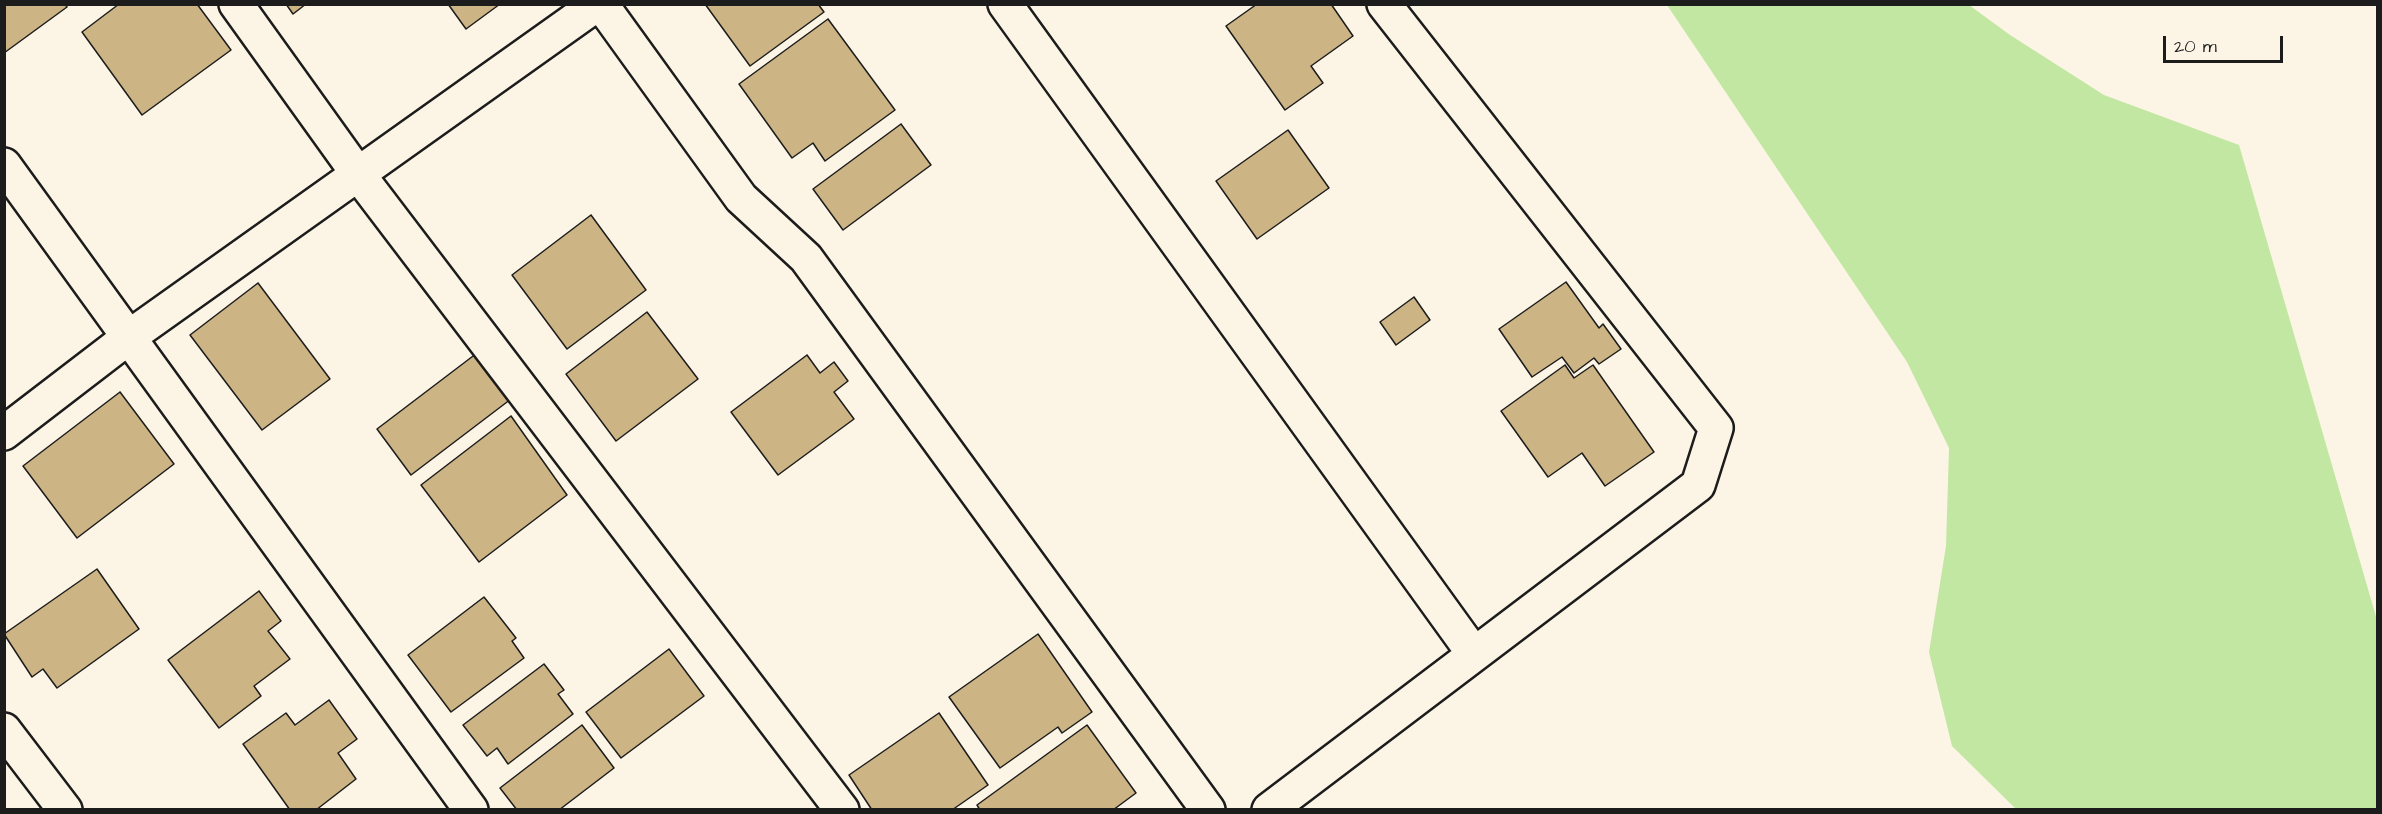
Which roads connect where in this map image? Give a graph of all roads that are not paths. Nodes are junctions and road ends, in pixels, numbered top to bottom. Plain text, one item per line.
1 (236, 4) edge
2 (599, 4) edge
3 (1005, 4) edge
4 (1384, 4) edge
5 (4, 165) edge
6 (358, 174) junction
7 (129, 337) junction
8 (4, 433) edge
9 (1474, 654) junction
10 (4, 730) edge
11 (65, 810) edge
12 (471, 810) edge
13 (842, 810) edge
14 (1208, 810) edge
15 (1269, 810) edge

1 - 6 street
2 - 6 street
2 - 14 street
3 - 9 street
4 - 9 street
5 - 7 street
6 - 7 street
6 - 13 street
7 - 8 street
7 - 12 street
9 - 15 street
10 - 11 street

